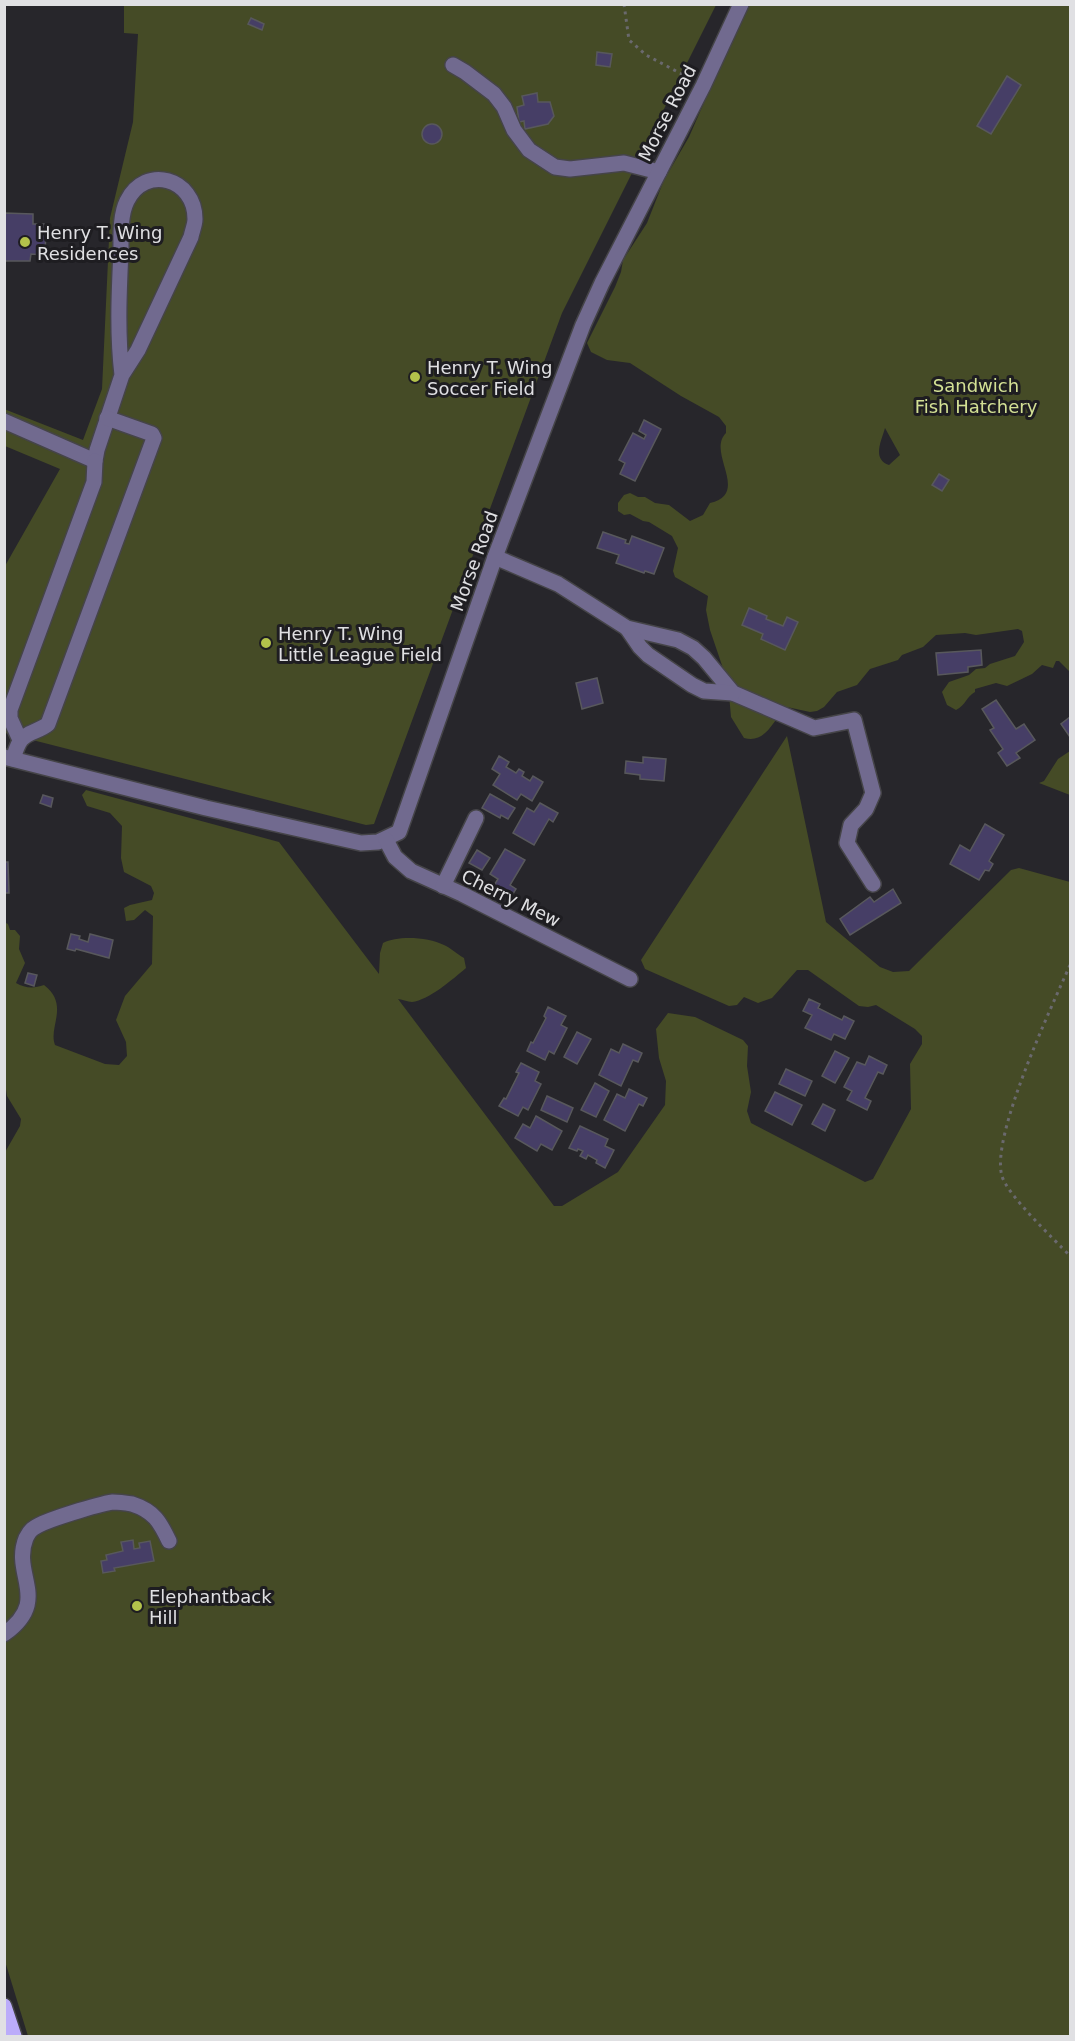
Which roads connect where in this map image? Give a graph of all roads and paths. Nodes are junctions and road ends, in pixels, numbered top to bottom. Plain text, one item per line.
1 (624, 4) edge
2 (741, 4) edge
3 (453, 65) dead end
4 (703, 86) junction
5 (659, 172) junction
6 (122, 375) junction
7 (107, 418) junction
8 (4, 421) edge
9 (95, 461) junction
10 (495, 557) junction
11 (627, 627) junction
12 (733, 693) junction
13 (20, 740) junction
14 (9, 758) edge
15 (476, 818) dead end
16 (386, 840) junction
17 (873, 884) dead end
18 (443, 886) junction
19 (1071, 965) edge
20 (630, 979) dead end
21 (1071, 1256) edge
22 (169, 1541) dead end
23 (4, 1634) edge
24 (4, 2006) edge
25 (14, 2037) edge

1 - 4 path
2 - 4 street, Morse Road
3 - 5 street
4 - 5 street, Morse Road
5 - 10 street, Morse Road
6 - 6 street
6 - 7 street
7 - 9 street
7 - 13 street
8 - 9 street
9 - 13 street
10 - 11 street
10 - 16 street, Morse Road
11 - 12 street
11 - 12 street
12 - 17 street
13 - 14 street
14 - 16 street
15 - 18 street
16 - 18 street, Cherry Mew
18 - 20 street, Cherry Mew
19 - 21 path
22 - 23 street
24 - 25 main road

